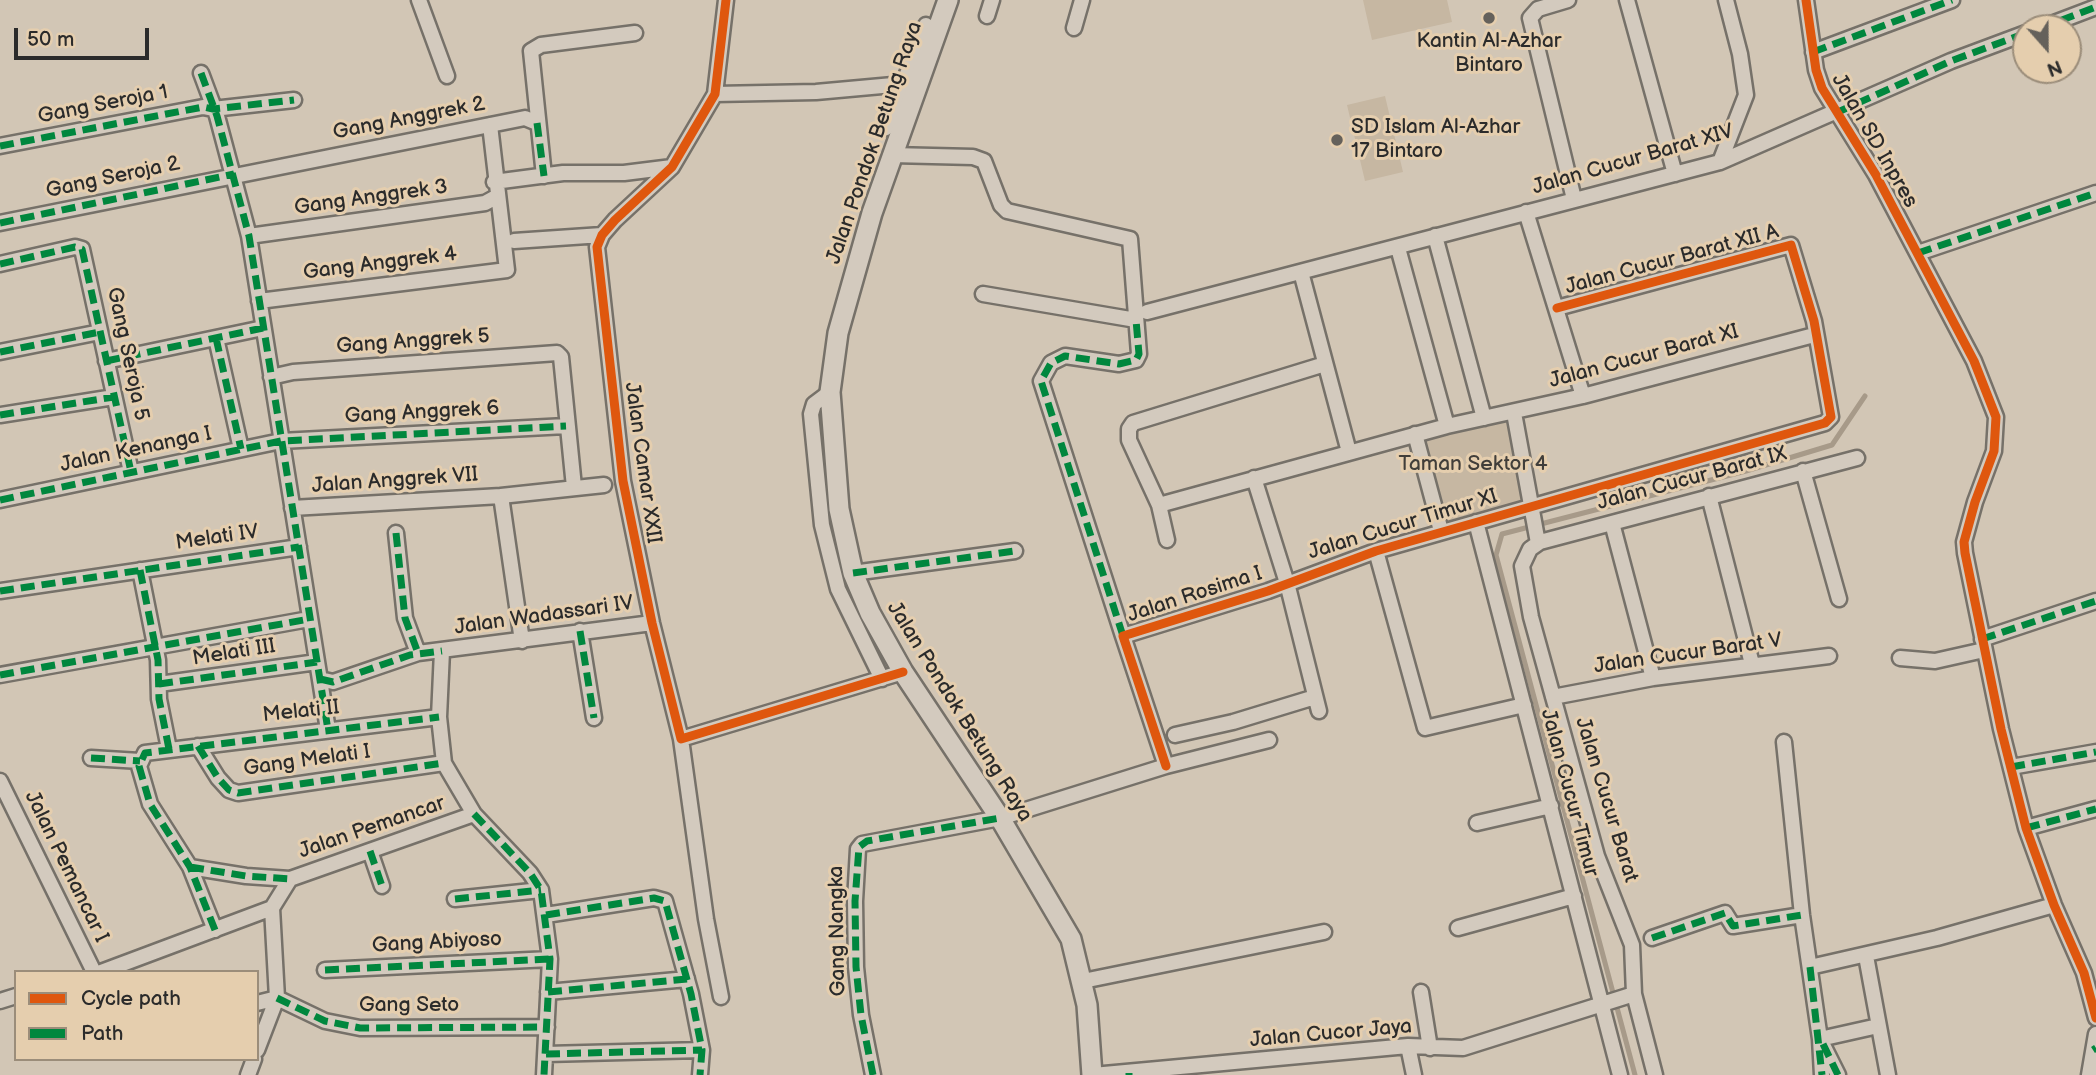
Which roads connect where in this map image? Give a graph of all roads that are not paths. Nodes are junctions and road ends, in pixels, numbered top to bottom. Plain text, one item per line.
1 (419, 0) edge
2 (726, 0) edge
3 (948, 0) edge
4 (992, 0) edge
5 (1083, 0) edge
6 (1568, 0) edge
7 (1627, 0) edge
8 (1726, 0) edge
9 (1806, 0) edge
10 (1952, 0) edge
11 (2096, 7) edge
12 (2077, 14) edge
13 (987, 16) dead end
14 (926, 25) dead end
15 (1074, 28) dead end
16 (635, 33) dead end
17 (2012, 38) edge
18 (1813, 52) junction
19 (201, 73) dead end
20 (447, 76) dead end
21 (904, 84) junction
22 (715, 94) junction
23 (293, 100) dead end
24 (213, 109) junction
25 (1838, 112) junction
26 (537, 123) junction
27 (490, 125) junction
28 (886, 128) dead end
29 (0, 146) edge
30 (892, 155) junction
31 (1720, 162) junction
32 (672, 167) junction
33 (234, 174) junction
34 (1675, 174) junction
35 (544, 176) junction
36 (495, 189) junction
37 (2096, 193) edge
38 (1574, 199) junction
39 (1526, 212) junction
40 (0, 223) edge
41 (602, 235) junction
42 (249, 236) junction
43 (1435, 236) junction
44 (514, 241) dead end
45 (1398, 248) junction
46 (1794, 248) joint
47 (1918, 253) junction
48 (0, 264) edge
49 (1301, 272) junction
50 (983, 294) dead end
51 (259, 301) junction
52 (1557, 308) junction
53 (1142, 316) junction
54 (263, 328) junction
55 (100, 332) junction
56 (1814, 334) junction
57 (216, 338) junction
58 (0, 352) edge
59 (106, 362) junction
60 (1325, 364) junction
61 (271, 377) junction
62 (830, 392) junction
63 (1583, 396) junction
64 (114, 397) junction
65 (1514, 413) junction
66 (0, 415) edge
67 (1484, 418) junction
68 (566, 426) junction
69 (1447, 426) junction
70 (1415, 434) junction
71 (281, 441) junction
72 (241, 449) junction
73 (1349, 452) junction
74 (1857, 458) dead end
75 (1803, 471) junction
76 (131, 472) junction
77 (1254, 478) junction
78 (604, 485) dead end
79 (574, 487) junction
80 (501, 496) junction
81 (1709, 496) junction
82 (0, 500) edge
83 (1159, 505) junction
84 (292, 508) junction
85 (1531, 511) junction
86 (1476, 522) junction
87 (1612, 523) junction
88 (1441, 531) junction
89 (396, 533) dead end
90 (1167, 540) dead end
91 (1538, 541) junction
92 (299, 547) junction
93 (1015, 551) dead end
94 (1376, 551) junction
95 (141, 570) junction
96 (853, 573) junction
97 (1287, 583) junction
98 (0, 591) edge
99 (1839, 599) dead end
100 (2096, 600) edge
101 (309, 619) junction
102 (652, 623) junction
103 (580, 631) junction
104 (1123, 636) junction
105 (522, 641) junction
106 (1983, 644) junction
107 (156, 647) junction
108 (442, 651) junction
109 (414, 654) junction
110 (1829, 656) dead end
111 (1900, 658) dead end
112 (317, 662) junction
113 (1752, 664) junction
114 (903, 672) junction
115 (0, 675) edge
116 (1653, 678) junction
117 (882, 679) junction
118 (320, 680) junction
119 (159, 684) junction
120 (1553, 697) junction
121 (1524, 705) junction
122 (439, 717) junction
123 (594, 718) dead end
124 (328, 730) junction
125 (1175, 735) dead end
126 (681, 740) junction
127 (1269, 740) dead end
128 (1784, 742) dead end
129 (198, 746) junction
130 (169, 749) junction
131 (2096, 752) edge
132 (91, 758) dead end
133 (140, 761) junction
134 (444, 763) junction
135 (1166, 766) junction
136 (2011, 767) junction
137 (0, 781) edge
138 (1550, 806) junction
139 (2096, 808) edge
140 (474, 814) junction
141 (1000, 818) junction
142 (1477, 823) dead end
143 (2026, 828) junction
144 (370, 851) junction
145 (190, 867) junction
146 (290, 879) junction
147 (382, 886) dead end
148 (541, 890) junction
149 (1574, 896) junction
150 (455, 899) dead end
151 (2054, 905) junction
152 (272, 908) junction
153 (546, 915) junction
154 (1802, 915) junction
155 (1458, 928) dead end
156 (215, 930) junction
157 (1324, 932) dead end
158 (1652, 938) dead end
159 (1866, 956) junction
160 (550, 959) junction
161 (1810, 967) junction
162 (93, 970) edge
163 (106, 970) edge
164 (325, 971) dead end
165 (687, 979) junction
166 (1083, 981) junction
167 (548, 992) junction
168 (1421, 992) dead end
169 (1632, 994) junction
170 (721, 997) dead end
171 (277, 998) junction
172 (259, 1002) edge
173 (1604, 1002) junction
174 (2096, 1017) edge
175 (1878, 1026) junction
176 (547, 1027) junction
177 (2096, 1034) edge
178 (1820, 1039) junction
179 (259, 1045) edge
180 (1408, 1046) junction
181 (1430, 1048) junction
182 (2094, 1049) edge
183 (702, 1050) junction
184 (546, 1054) junction
185 (1129, 1074) edge
186 (544, 1075) edge
187 (700, 1075) edge
188 (873, 1075) edge
189 (1093, 1075) edge
190 (1414, 1075) edge
191 (1620, 1075) edge
192 (1655, 1075) edge
193 (1822, 1075) edge
194 (1839, 1075) edge
195 (1888, 1075) edge
196 (2089, 1075) edge

1 - 20 street
2 - 22 street
3 - 30 main road, Jalan Pondok Betung Raya
4 - 13 street
5 - 15 street
6 - 38 street
7 - 34 street
8 - 31 street
9 - 18 street, Jalan SD Inpres
10 - 18 street
11 - 12 street
14 - 21 street
16 - 26 street
17 - 25 street, Jalan Cucur Barat XIV
18 - 25 street, Jalan SD Inpres
19 - 24 street
21 - 22 street
21 - 28 street
22 - 32 street
23 - 24 street, Gang Seroja 1
24 - 29 street, Gang Seroja 1
24 - 33 street
25 - 31 street, Jalan Cucur Barat XIV
25 - 47 street, Jalan SD Inpres
26 - 27 street, Gang Anggrek 2
26 - 35 street
27 - 33 street, Gang Anggrek 2
27 - 36 street
30 - 53 street
30 - 62 main road, Jalan Pondok Betung Raya
31 - 34 street, Jalan Cucur Barat XIV
32 - 35 street, Gang Anggrek 3
32 - 41 street
33 - 40 street, Gang Seroja 2
33 - 42 street
34 - 38 street, Jalan Cucur Barat XIV
35 - 36 street, Gang Anggrek 3
36 - 42 street, Gang Anggrek 3
36 - 51 street, Gang Anggrek 4
37 - 47 street
38 - 39 street, Jalan Cucur Barat XIV
39 - 43 street, Jalan Cucur Barat XIV
39 - 52 street
41 - 44 street
41 - 102 street, Jalan Camar XXII
42 - 51 street
43 - 45 street, Jalan Cucur Barat XIV
43 - 67 street
45 - 49 street, Jalan Cucur Barat XIV
45 - 69 street
46 - 52 street, Jalan Cucur Barat XII A
46 - 56 street, Jalan Cucur Timur XI
47 - 106 street, Jalan SD Inpres
48 - 55 street, Gang Seroja 5
49 - 53 street, Jalan Cucur Barat XIV
49 - 60 street
50 - 53 street
51 - 54 street
52 - 63 street
53 - 104 street
54 - 57 street
54 - 61 street
55 - 58 street
55 - 59 street, Gang Seroja 5
56 - 63 street, Jalan Cucur Barat XI
56 - 85 street, Jalan Cucur Timur XI
57 - 59 street
57 - 72 street
59 - 64 street, Gang Seroja 5
60 - 73 street
60 - 83 street
61 - 68 street, Gang Anggrek 5
61 - 71 street
62 - 96 main road, Jalan Pondok Betung Raya
62 - 117 street
63 - 65 street, Jalan Cucur Barat XI
64 - 66 street
64 - 76 street, Gang Seroja 5
65 - 67 street, Jalan Cucur Barat XI
65 - 85 street
67 - 69 street, Jalan Cucur Barat XI
68 - 71 street, Gang Anggrek 6
68 - 79 street
69 - 70 street, Jalan Cucur Barat XI
70 - 73 street, Jalan Cucur Barat XI
70 - 88 street
71 - 72 street, Jalan Kenanga I
71 - 84 street
72 - 76 street, Jalan Kenanga I
73 - 77 street, Jalan Cucur Barat XI
74 - 75 street, Jalan Cucur Barat IX
75 - 81 street, Jalan Cucur Barat IX
75 - 99 street
76 - 82 street, Jalan Kenanga I
77 - 83 street, Jalan Cucur Barat XI
77 - 97 street
78 - 79 street, Jalan Anggrek VII
79 - 80 street, Jalan Anggrek VII
80 - 84 street, Jalan Anggrek VII
80 - 105 street, Jalan Anggrek VII
81 - 87 street, Jalan Cucur Barat IX
81 - 113 street
83 - 90 street
84 - 92 street
85 - 86 street, Jalan Cucur Timur XI
85 - 91 street
86 - 88 street, Jalan Cucur Timur XI
86 - 121 street, Jalan Cucur Timur
87 - 91 street, Jalan Cucur Barat IX
87 - 116 street
88 - 94 street, Jalan Cucur Timur XI
89 - 109 street
91 - 120 street, Jalan Cucur Barat
92 - 95 street, Melati IV
92 - 101 street
93 - 96 street
94 - 97 street, Jalan Cucur Timur XI
94 - 121 street
95 - 98 street, Melati IV
95 - 107 street
96 - 114 main road, Jalan Pondok Betung Raya
97 - 104 street, Jalan Rosima I
97 - 125 street
100 - 106 street
101 - 107 street
101 - 112 street
102 - 103 street, Jalan Wadassari IV
102 - 126 street, Jalan Camar XXII
103 - 105 street, Jalan Wadassari IV
103 - 123 street
104 - 135 street, Jalan Rosima I
105 - 108 street, Jalan Wadassari IV
106 - 111 street
106 - 136 street, Jalan SD Inpres
107 - 115 street
107 - 119 street
108 - 109 street, Jalan Wadassari IV
108 - 122 street, Jalan Wadassari IV
109 - 118 street, Jalan Wadassari IV
110 - 113 street, Jalan Cucur Barat V
112 - 118 street
112 - 119 street, Melati III
113 - 116 street, Jalan Cucur Barat V
114 - 117 street
114 - 141 main road, Jalan Pondok Betung Raya
116 - 120 street, Jalan Cucur Barat V
117 - 126 street
118 - 124 street
119 - 130 street
120 - 169 street, Jalan Cucur Barat
121 - 138 street, Jalan Cucur Timur
122 - 124 street, Melati II
122 - 134 street, Jalan Wadassari IV
124 - 129 street, Melati II
126 - 170 street, Jalan Camar XXII
127 - 135 street
128 - 154 street
129 - 130 street, Melati II
129 - 134 street, Gang Melati I
130 - 133 street, Melati II
131 - 136 street
132 - 133 street
133 - 145 street
134 - 140 street, Jalan Wadassari IV
135 - 141 street
136 - 143 street, Jalan SD Inpres
137 - 162 street, Jalan Pemancar I
138 - 142 street
138 - 149 street, Jalan Cucur Timur
139 - 143 street
140 - 144 street, Jalan Pemancar
140 - 148 street, Jalan Wadassari IV
141 - 166 main road, Jalan Pondok Betung Raya
141 - 188 street, Gang Nangka
143 - 151 street, Jalan SD Inpres
144 - 146 street, Jalan Pemancar
144 - 147 street
145 - 146 street
145 - 156 street
146 - 152 street, Jalan Pemancar
148 - 150 street
148 - 153 street, Jalan Wadassari IV
149 - 155 street
149 - 173 street, Jalan Cucur Timur
151 - 159 street
151 - 174 street, Jalan SD Inpres
152 - 156 street
152 - 171 street
153 - 160 street, Jalan Wadassari IV
153 - 165 street
154 - 158 street
154 - 161 street
156 - 163 street
157 - 166 street
159 - 161 street
159 - 175 street
160 - 164 street, Gang Abiyoso
160 - 167 street, Jalan Wadassari IV
161 - 178 street
165 - 167 street
165 - 183 street
166 - 189 main road, Jalan Pondok Betung Raya
167 - 176 street, Jalan Wadassari IV
168 - 181 street
169 - 173 street, Jalan Cucor Jaya
169 - 192 street, Jalan Cucur Barat
171 - 172 street
171 - 176 street, Gang Seto
171 - 179 street
173 - 181 street, Jalan Cucor Jaya
173 - 191 street, Jalan Cucur Timur
175 - 178 street
175 - 195 street
176 - 184 street, Jalan Wadassari IV
177 - 182 street
178 - 193 street
178 - 194 street
180 - 181 street, Jalan Cucor Jaya
180 - 185 street, Jalan Cucor Jaya
180 - 190 street
182 - 196 street
183 - 184 street
183 - 187 street
184 - 186 street, Jalan Wadassari IV
185 - 189 street, Jalan Cucor Jaya

